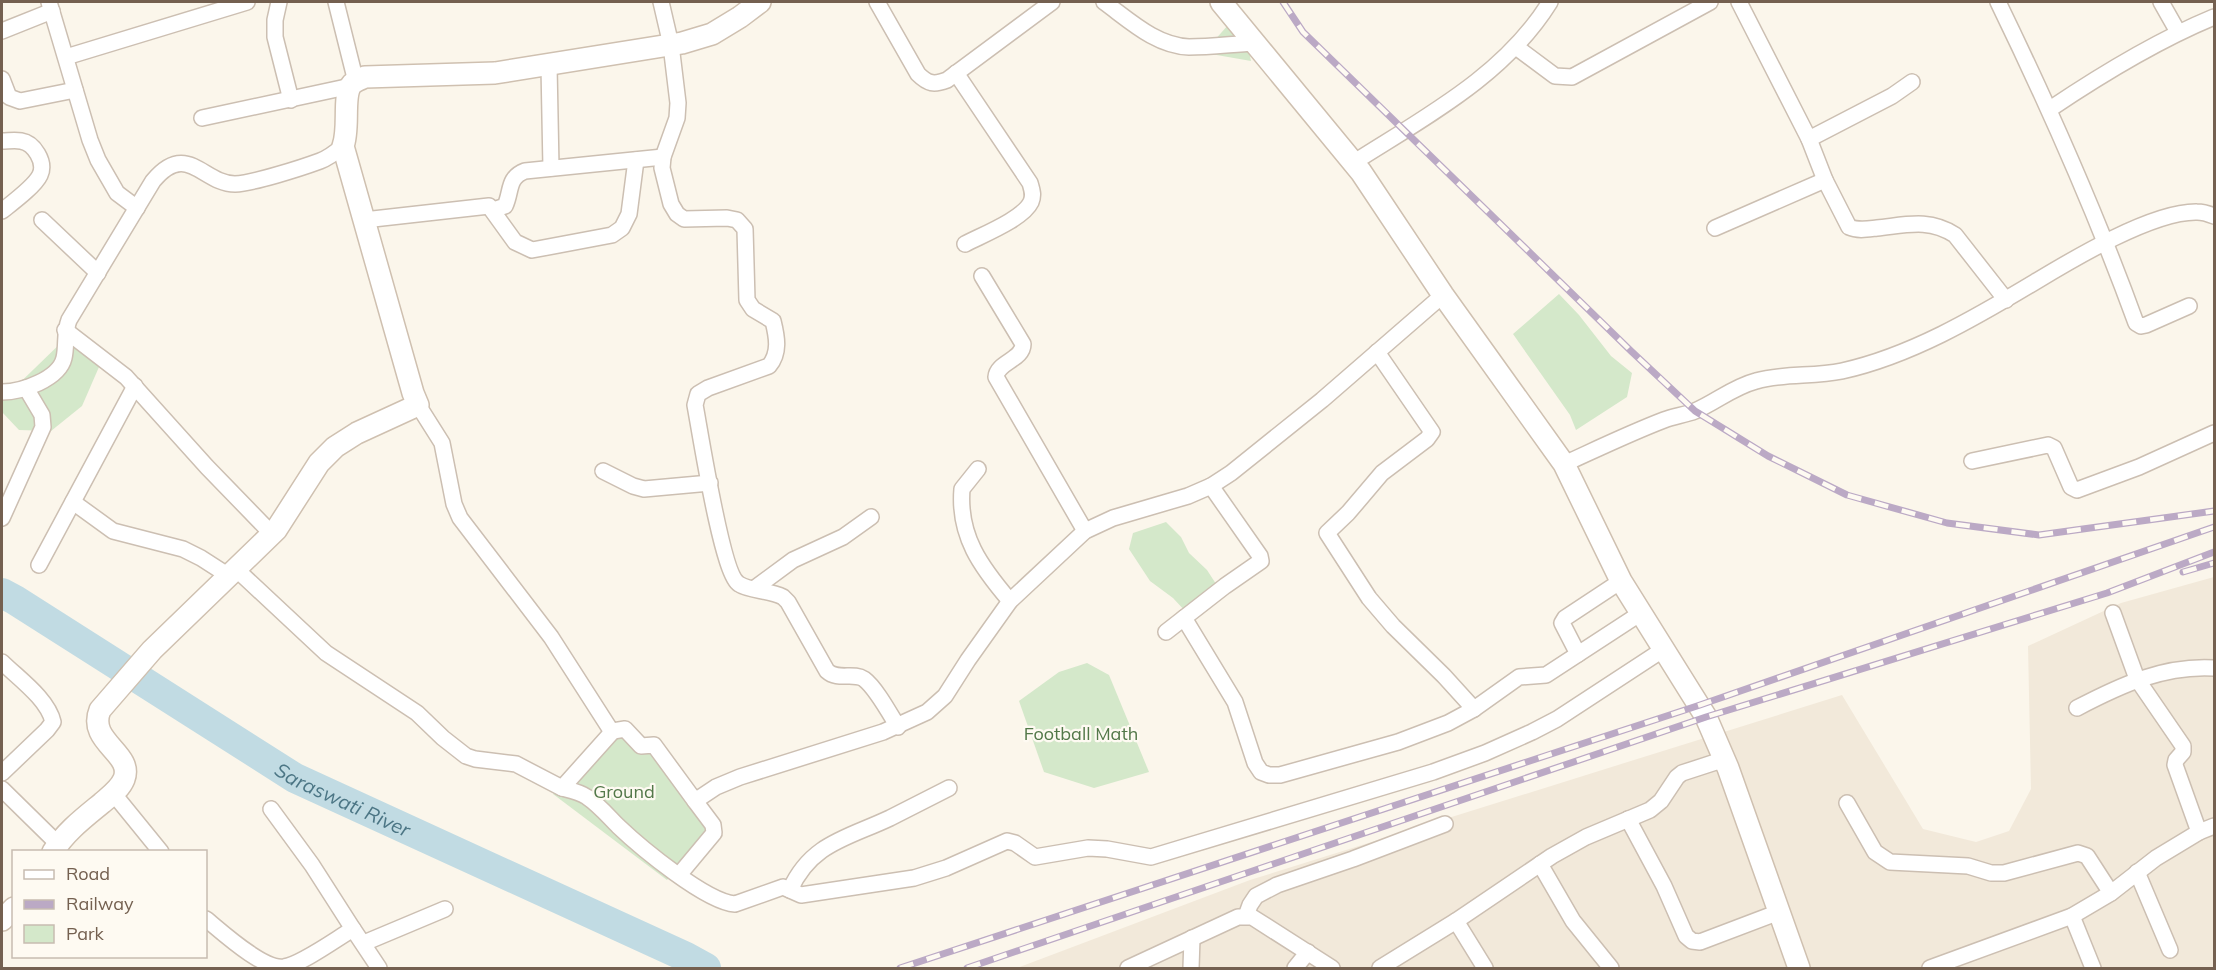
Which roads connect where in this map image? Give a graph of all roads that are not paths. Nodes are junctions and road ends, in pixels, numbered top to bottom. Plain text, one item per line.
1 (247, 2) edge
2 (279, 2) edge
3 (336, 2) edge
4 (661, 2) edge
5 (760, 2) edge
6 (877, 2) edge
7 (1052, 2) edge
8 (1104, 2) edge
9 (1221, 2) edge
10 (1550, 2) edge
11 (1710, 2) edge
12 (1739, 2) edge
13 (1998, 2) edge
14 (2161, 2) edge
15 (51, 6) edge
16 (2214, 17) edge
17 (2, 31) edge
18 (2178, 32) junction
19 (1254, 43) junction
20 (671, 45) junction
21 (1516, 46) junction
22 (66, 57) junction
23 (549, 66) junction
24 (956, 73) junction
25 (2, 79) edge
26 (1912, 82) dead end
27 (353, 84) junction
28 (75, 90) junction
29 (291, 100) junction
30 (2050, 109) junction
31 (202, 118) dead end
32 (1809, 139) junction
33 (2, 141) edge
34 (343, 146) junction
35 (663, 157) junction
36 (636, 160) junction
37 (1353, 163) junction
38 (552, 168) junction
39 (1825, 180) junction
40 (137, 208) junction
41 (493, 210) junction
42 (2, 212) edge
43 (2214, 216) edge
44 (42, 220) dead end
45 (364, 220) junction
46 (1715, 228) dead end
47 (2107, 242) junction
48 (965, 244) dead end
49 (98, 273) junction
50 (982, 276) dead end
51 (1443, 295) junction
52 (2006, 300) junction
53 (2189, 306) dead end
54 (65, 330) junction
55 (1377, 352) junction
56 (135, 386) junction
57 (26, 388) junction
58 (2, 392) edge
59 (418, 405) junction
60 (2214, 433) edge
61 (1972, 460) dead end
62 (1564, 464) junction
63 (978, 469) dead end
64 (603, 471) dead end
65 (710, 483) junction
66 (1211, 486) junction
67 (73, 502) junction
68 (872, 517) dead end
69 (2, 518) edge
70 (1085, 531) junction
71 (272, 534) junction
72 (39, 565) dead end
73 (233, 573) junction
74 (1621, 581) junction
75 (755, 588) junction
76 (1010, 601) junction
77 (1641, 613) junction
78 (2114, 613) dead end
79 (1184, 618) junction
80 (1166, 632) dead end
81 (1664, 649) junction
82 (1578, 654) junction
83 (2, 662) edge
84 (2212, 671) edge
85 (2137, 679) junction
86 (2077, 708) dead end
87 (1474, 709) junction
88 (898, 727) junction
89 (613, 731) junction
90 (1725, 759) junction
91 (2, 773) edge
92 (562, 788) junction
93 (949, 788) dead end
94 (2, 789) edge
95 (113, 792) junction
96 (695, 801) junction
97 (1847, 803) dead end
98 (271, 809) dead end
99 (1628, 819) junction
100 (1445, 824) dead end
101 (2214, 826) edge
102 (2199, 832) junction
103 (55, 848) edge
104 (159, 850) edge
105 (1540, 864) junction
106 (2137, 872) junction
107 (679, 874) junction
108 (790, 890) junction
109 (2111, 893) junction
110 (444, 909) dead end
111 (1779, 912) junction
112 (1246, 916) junction
113 (2072, 916) junction
114 (207, 920) edge
115 (1456, 921) junction
116 (353, 929) junction
117 (1192, 938) junction
118 (364, 944) junction
119 (2170, 951) dead end
120 (1308, 952) junction
121 (379, 969) edge
122 (1128, 969) edge
123 (1191, 969) edge
124 (1294, 969) edge
125 (1332, 969) edge
126 (1380, 969) edge
127 (1485, 969) edge
128 (1611, 969) edge
129 (1799, 969) edge
130 (1930, 969) edge
131 (2093, 969) edge

1 - 22 street
2 - 29 street
3 - 27 street
4 - 20 street
5 - 20 street
6 - 24 street
7 - 24 street
8 - 19 street
9 - 19 street
10 - 21 street
11 - 21 street
12 - 32 street
13 - 30 street
14 - 18 street
15 - 17 street
15 - 22 street
16 - 18 street
18 - 30 street
19 - 37 street
20 - 23 street
20 - 35 street
21 - 37 street
22 - 28 street
23 - 27 street
23 - 38 street
24 - 48 street
25 - 28 street
26 - 32 street
27 - 29 street
27 - 34 street
28 - 40 street
29 - 31 street
30 - 47 street
32 - 39 street
33 - 42 street
34 - 40 street
34 - 45 street
35 - 36 street
35 - 65 street
36 - 38 street
36 - 41 street
37 - 51 street
38 - 41 street
39 - 46 street
39 - 52 street
40 - 49 street
41 - 45 street
43 - 47 street
44 - 49 street
45 - 59 street
47 - 52 street
47 - 53 street
49 - 54 street
50 - 70 street
51 - 55 street
51 - 62 street
52 - 62 street
54 - 56 street
54 - 57 street
55 - 66 street
55 - 87 street
56 - 67 street
56 - 71 street
57 - 58 street
57 - 69 street
59 - 71 street
59 - 89 street
60 - 61 street
62 - 74 street
63 - 76 street
64 - 65 street
65 - 75 street
66 - 70 street
66 - 79 street
67 - 72 street
67 - 73 street
68 - 75 street
70 - 76 street
71 - 73 street
73 - 92 street
73 - 95 street
74 - 77 street
74 - 82 street
75 - 88 street
76 - 88 street
77 - 81 street
77 - 82 street
78 - 85 street
79 - 80 street
79 - 87 street
81 - 90 street
81 - 108 street
82 - 87 street
83 - 91 street
84 - 85 street
85 - 86 street
85 - 102 street
88 - 96 street
89 - 92 street
89 - 96 street
90 - 99 street
90 - 111 street
92 - 107 street
93 - 108 street
94 - 103 street
95 - 103 street
95 - 104 street
96 - 107 street
97 - 109 street
98 - 116 street
99 - 105 street
99 - 111 street
100 - 112 street
101 - 102 street
102 - 106 street
105 - 115 street
105 - 128 street
106 - 109 street
106 - 119 street
107 - 108 street
109 - 113 street
110 - 118 street
111 - 129 street
112 - 117 street
112 - 120 street
113 - 130 street
113 - 131 street
114 - 116 street
115 - 126 street
115 - 127 street
116 - 118 street
117 - 122 street
117 - 123 street
118 - 121 street
120 - 124 street
120 - 125 street

